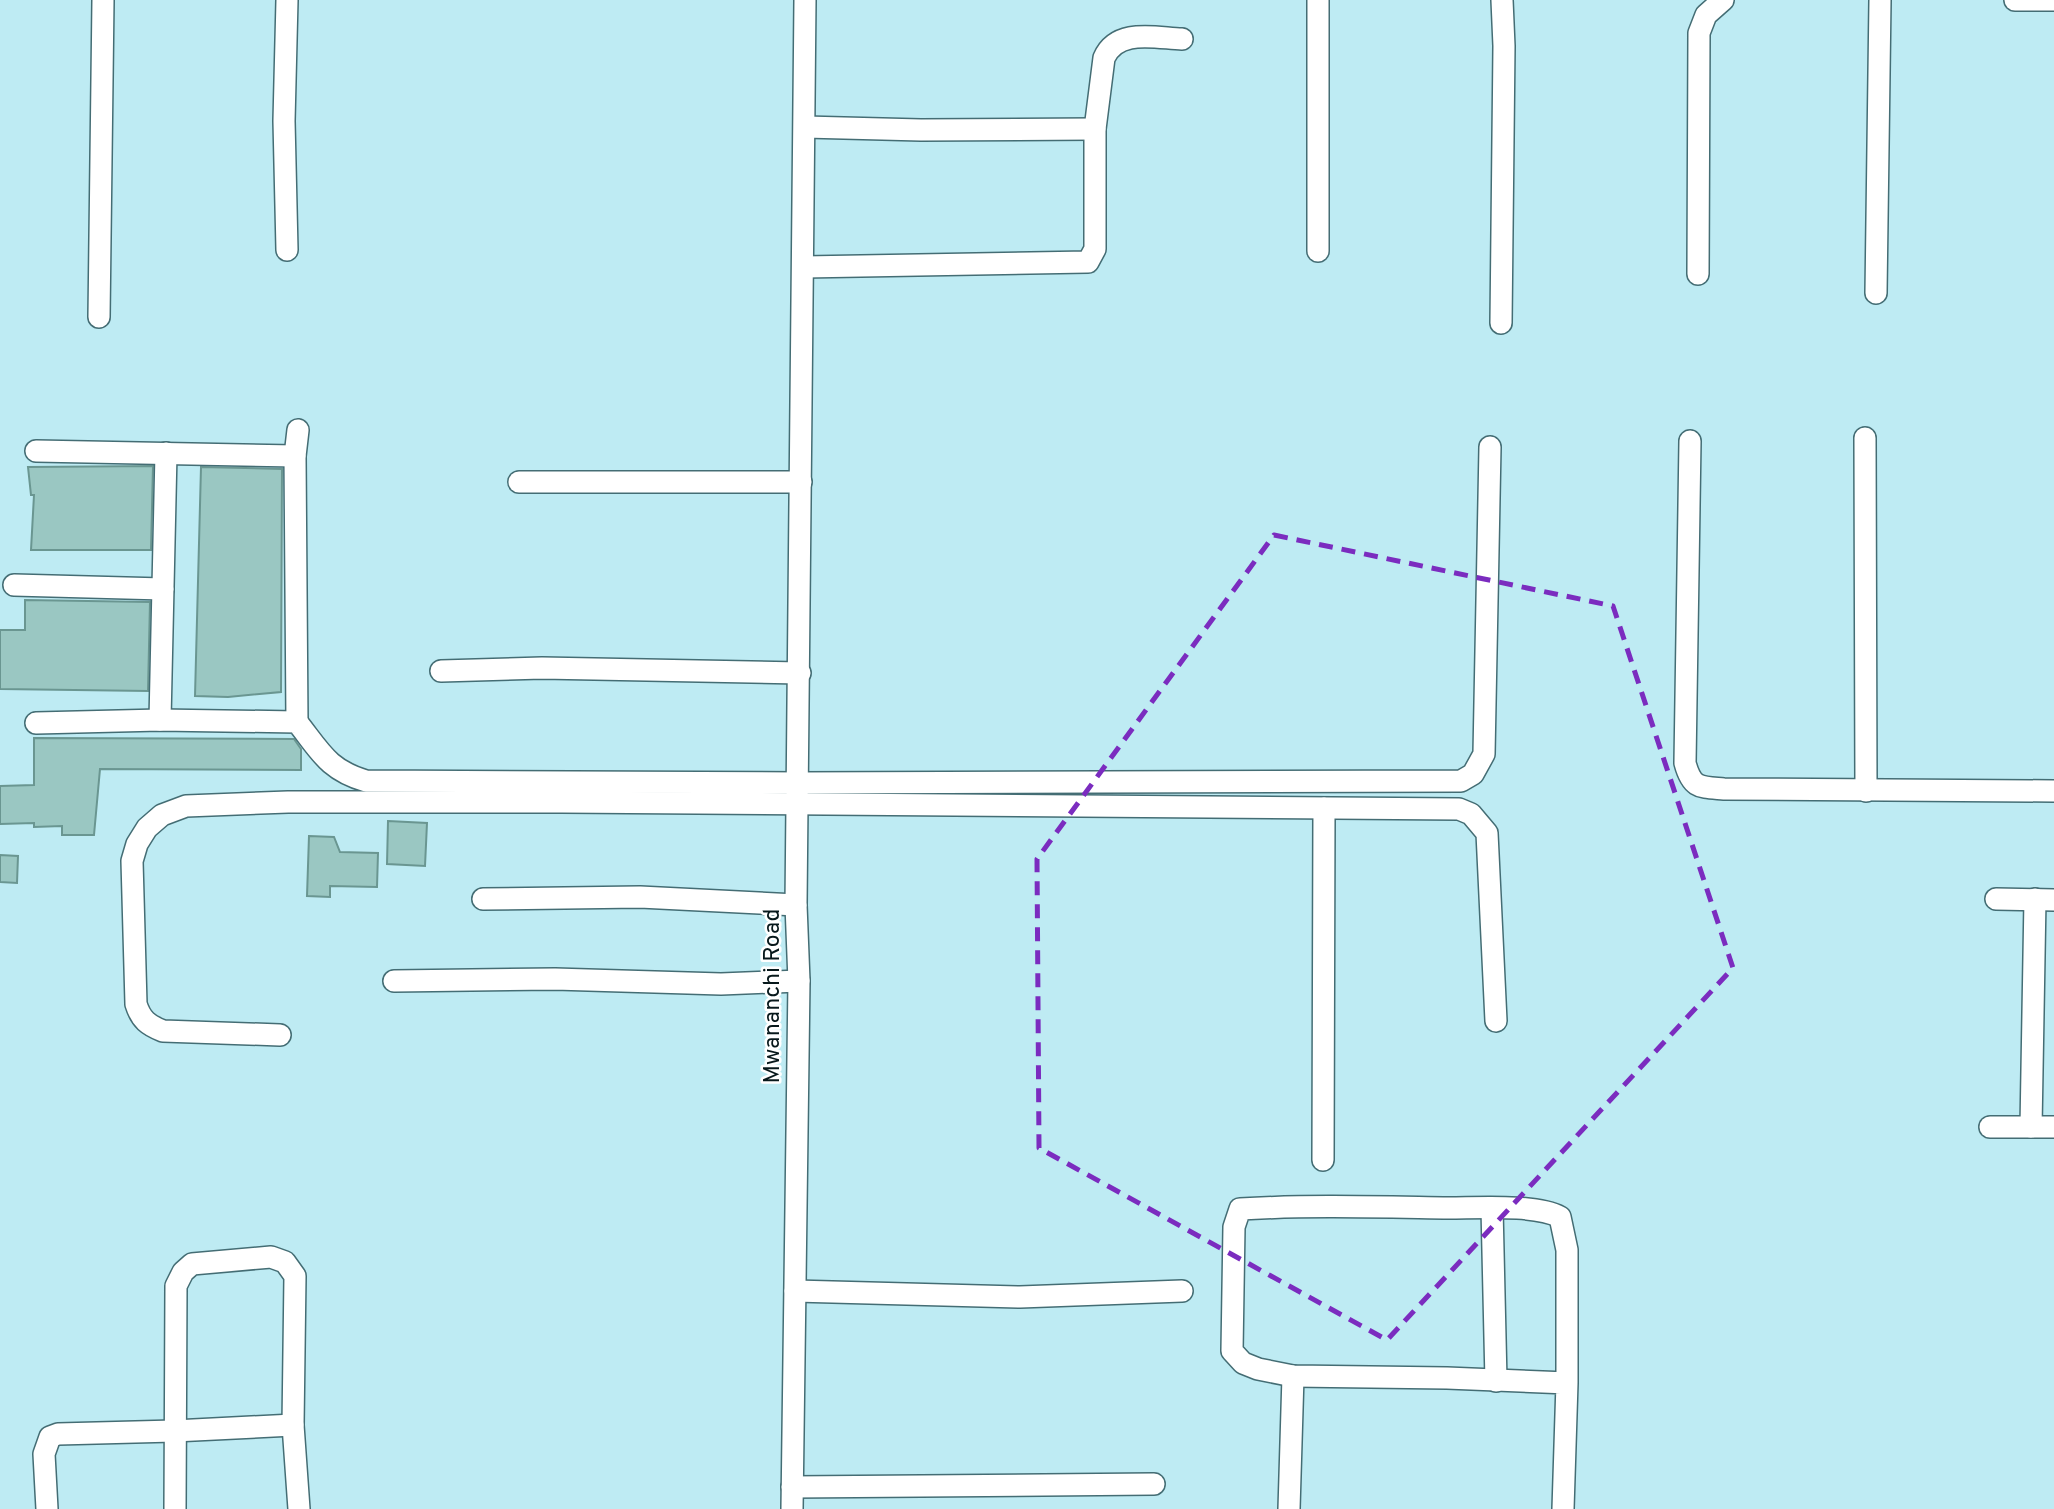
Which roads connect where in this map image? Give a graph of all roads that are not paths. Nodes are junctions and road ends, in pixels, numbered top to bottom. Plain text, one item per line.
1 (103, 0) edge
2 (287, 0) edge
3 (805, 0) edge
4 (1318, 0) edge
5 (1502, 0) edge
6 (1723, 0) edge
7 (1880, 0) edge
8 (2015, 0) edge
9 (2054, 1) edge
10 (1182, 39) dead end
11 (804, 127) junction
12 (1096, 129) junction
13 (287, 250) dead end
14 (1318, 251) dead end
15 (804, 267) junction
16 (1698, 274) dead end
17 (1876, 293) dead end
18 (99, 317) dead end
19 (1501, 323) dead end
20 (298, 430) dead end
21 (1865, 439) dead end
22 (1689, 441) dead end
23 (1490, 447) dead end
24 (36, 451) dead end
25 (166, 453) junction
26 (295, 456) junction
27 (519, 482) dead end
28 (802, 482) junction
29 (14, 585) dead end
30 (163, 589) junction
31 (440, 670) dead end
32 (800, 673) junction
33 (160, 720) junction
34 (297, 722) junction
35 (36, 723) dead end
36 (799, 783) junction
37 (1866, 791) junction
38 (2054, 791) edge
39 (798, 805) junction
40 (1324, 808) junction
41 (484, 899) dead end
42 (1996, 899) dead end
43 (2045, 900) edge
44 (796, 905) junction
45 (394, 981) dead end
46 (799, 981) junction
47 (1496, 1021) dead end
48 (280, 1035) dead end
49 (1990, 1126) dead end
50 (2031, 1127) junction
51 (2054, 1127) edge
52 (1323, 1160) dead end
53 (1492, 1208) junction
54 (795, 1291) junction
55 (1182, 1291) dead end
56 (1293, 1376) junction
57 (1496, 1381) junction
58 (1567, 1383) junction
59 (293, 1425) junction
60 (174, 1432) junction
61 (1154, 1485) dead end
62 (792, 1487) junction
63 (47, 1509) edge
64 (175, 1509) edge
65 (299, 1509) edge
66 (792, 1509) edge
67 (1289, 1509) edge
68 (1563, 1509) edge

1 - 18 street
2 - 13 street
3 - 11 street, Mwananchi Road
4 - 14 street
5 - 19 street
6 - 16 street
7 - 17 street
8 - 9 street
10 - 12 street
11 - 12 street
11 - 15 street, Mwananchi Road
12 - 15 street
15 - 28 street, Mwananchi Road
20 - 26 street
21 - 37 street
22 - 37 street
23 - 36 street
24 - 25 street
25 - 26 street
25 - 30 street
26 - 34 street
27 - 28 street
28 - 32 street, Mwananchi Road
29 - 30 street
30 - 33 street
31 - 32 street
32 - 36 street, Mwananchi Road
33 - 34 street
33 - 35 street
34 - 36 street
36 - 39 street, Mwananchi Road
37 - 38 street
39 - 40 street
39 - 44 street, Mwananchi Road
39 - 48 street
40 - 47 street
40 - 52 street
41 - 44 street
42 - 43 street
43 - 50 street
44 - 46 street, Mwananchi Road
45 - 46 street
46 - 54 street, Mwananchi Road
49 - 50 street
50 - 51 street
53 - 56 street
53 - 57 street
53 - 58 street
54 - 55 street
54 - 62 street, Mwananchi Road
56 - 57 street
56 - 67 street
57 - 58 street
58 - 68 street
59 - 60 street
59 - 60 street
59 - 65 street
60 - 63 street
60 - 64 street
61 - 62 street
62 - 66 street, Mwananchi Road

